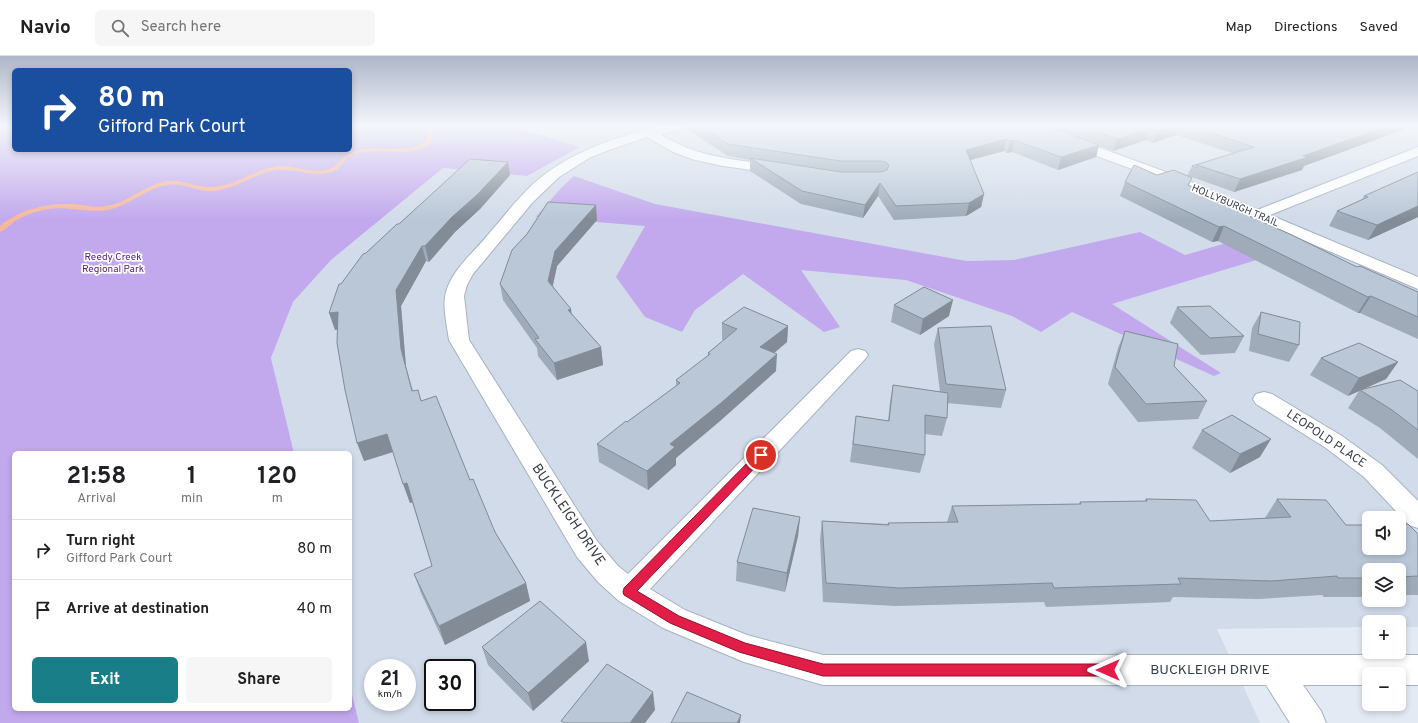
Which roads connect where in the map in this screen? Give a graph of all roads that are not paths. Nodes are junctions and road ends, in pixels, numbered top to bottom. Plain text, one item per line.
1 (582, 157) edge
2 (703, 157) edge
3 (1112, 157) edge
4 (1403, 157) edge
5 (794, 172) edge
6 (1257, 215) junction
7 (1418, 284) edge
8 (858, 355) dead end
9 (1264, 399) dead end
10 (1418, 518) edge
11 (629, 592) junction
12 (1275, 670) junction
13 (1418, 670) edge
14 (1309, 723) edge

1 - 11 street, BUCKLEIGH DRIVE
2 - 5 street
3 - 6 street, HOLLYBURGH TRAIL
4 - 6 street
6 - 7 street, HOLLYBURGH TRAIL
8 - 11 street
9 - 10 street, LEOPOLD PLACE
11 - 12 street, BUCKLEIGH DRIVE
12 - 13 street, BUCKLEIGH DRIVE
12 - 14 street

